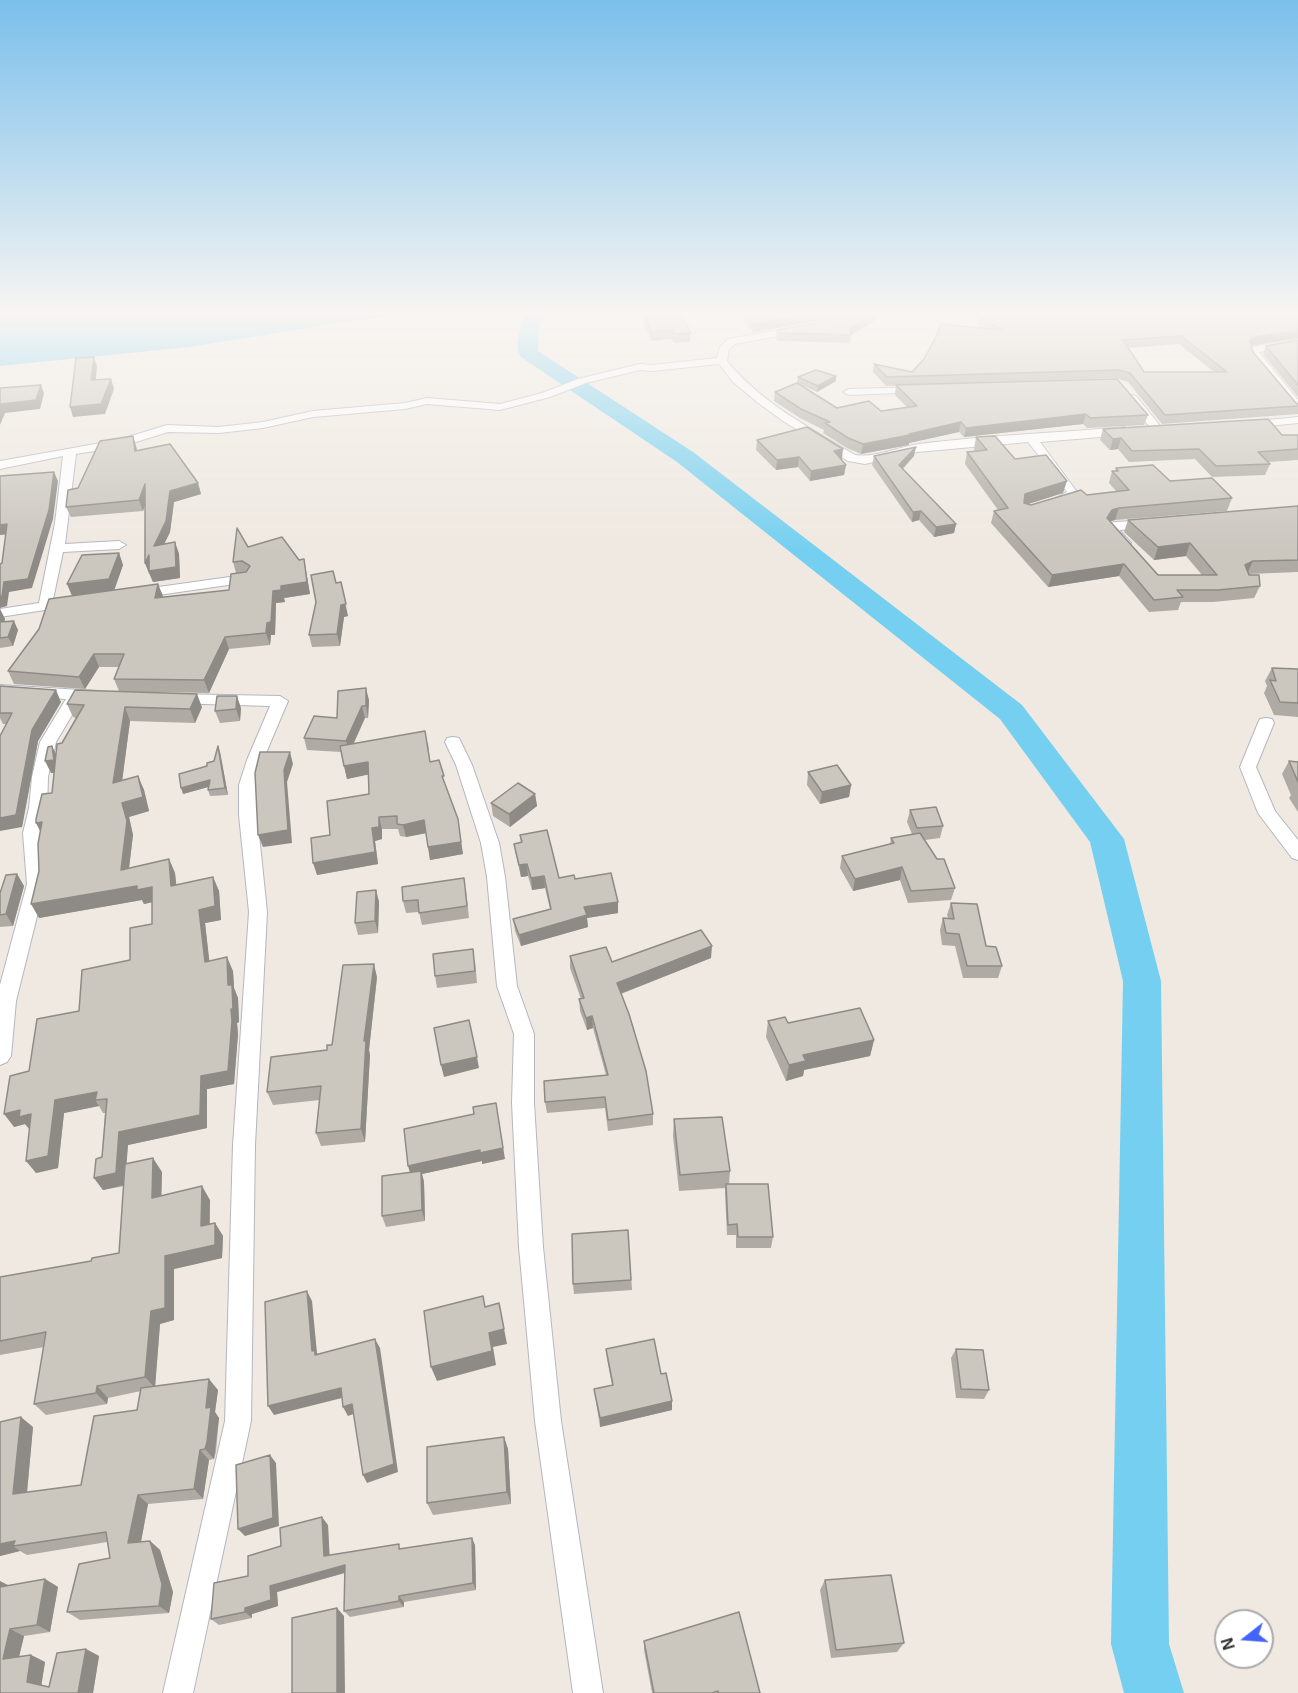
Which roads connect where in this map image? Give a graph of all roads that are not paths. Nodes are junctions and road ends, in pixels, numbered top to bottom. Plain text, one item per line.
1 (551, 392) edge
2 (751, 392) edge
3 (1129, 392) edge
4 (1285, 392) edge
5 (1298, 408) edge
6 (1298, 420) edge
7 (1238, 425) edge
8 (1030, 437) junction
9 (70, 451) junction
10 (0, 465) edge
11 (1041, 505) edge
12 (1160, 523) edge
13 (119, 545) dead end
14 (58, 548) junction
15 (1133, 551) edge
16 (244, 579) edge
17 (128, 595) edge
18 (0, 613) edge
19 (0, 690) edge
20 (76, 694) junction
21 (110, 698) edge
22 (155, 699) edge
23 (1266, 723) dead end
24 (453, 742) dead end
25 (1298, 853) edge
26 (0, 1056) edge
27 (178, 1693) edge
28 (588, 1693) edge

1 - 9 street
2 - 8 street
3 - 8 street
4 - 5 street
6 - 7 street
8 - 11 street
9 - 10 street
9 - 14 street
12 - 15 street
13 - 14 street
14 - 18 street
16 - 17 street
19 - 20 street
20 - 21 street
20 - 26 street
22 - 27 street
23 - 25 street
24 - 28 street

